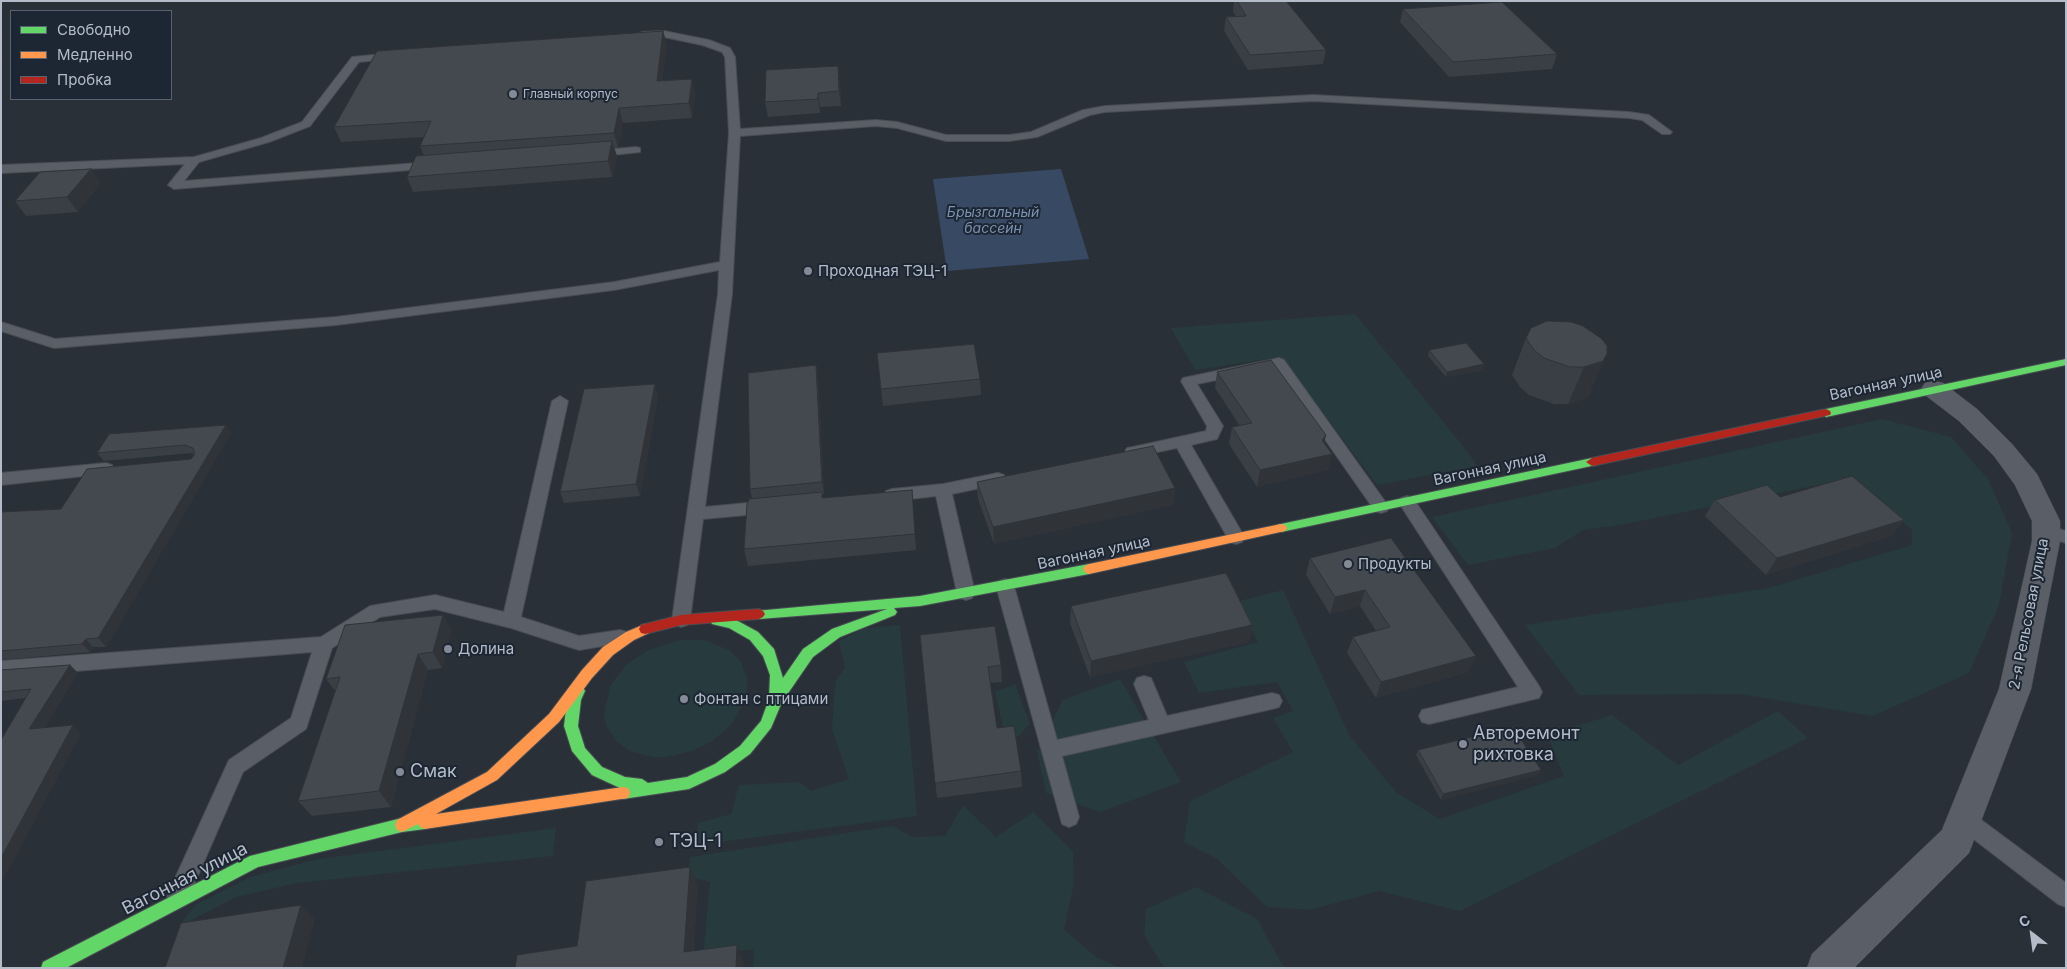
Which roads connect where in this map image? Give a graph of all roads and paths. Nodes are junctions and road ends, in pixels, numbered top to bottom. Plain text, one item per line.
1 (630, 36) edge
2 (405, 55) edge
3 (1666, 132) dead end
4 (735, 133) junction
5 (636, 150) dead end
6 (577, 155) edge
7 (195, 160) junction
8 (440, 165) edge
9 (1, 169) edge
10 (726, 265) junction
11 (1, 326) edge
12 (2066, 362) edge
13 (1934, 389) junction
14 (560, 401) dead end
15 (1182, 443) junction
16 (1115, 456) edge
17 (124, 467) edge
18 (1010, 477) edge
19 (1, 479) edge
20 (943, 490) junction
21 (873, 497) edge
22 (1407, 502) junction
23 (784, 505) edge
24 (1381, 508) junction
25 (695, 514) junction
26 (2056, 534) edge
27 (1236, 538) junction
28 (1005, 586) junction
29 (966, 593) junction
30 (920, 601) junction
31 (707, 618) junction
32 (681, 620) junction
33 (511, 621) junction
34 (630, 636) junction
35 (324, 644) junction
36 (1, 669) edge
37 (587, 674) junction
38 (1144, 684) dead end
39 (776, 699) junction
40 (1272, 701) dead end
41 (1428, 716) dead end
42 (1161, 726) junction
43 (1050, 750) junction
44 (656, 787) junction
45 (1069, 817) dead end
46 (1965, 820) junction
47 (402, 825) junction
48 (2066, 897) edge
49 (175, 903) junction
50 (49, 968) edge
51 (1826, 968) edge

1 - 4 lane
2 - 7 lane
3 - 4 lane
4 - 10 lane
5 - 6 lane
7 - 8 lane
7 - 9 lane
10 - 11 lane
10 - 25 lane
12 - 13 street, Вагонная улица
13 - 22 street, Вагонная улица
13 - 26 street, 2-я Рельсовая улица
14 - 33 lane
15 - 16 lane
15 - 24 lane
15 - 27 lane
17 - 19 lane
18 - 20 lane
20 - 21 lane
20 - 29 lane
22 - 24 street, Вагонная улица
22 - 41 lane
23 - 25 lane
24 - 27 street, Вагонная улица
25 - 32 lane
26 - 46 street, 2-я Рельсовая улица
27 - 28 street, Вагонная улица
28 - 29 street, Вагонная улица
28 - 43 lane
29 - 30 street, Вагонная улица
30 - 31 street
30 - 39 street
31 - 32 street
31 - 39 street
32 - 34 street
33 - 34 lane
33 - 35 lane
34 - 37 street
35 - 36 lane
35 - 49 lane
37 - 44 street
37 - 47 street
38 - 42 lane
39 - 44 street
40 - 42 lane
42 - 43 lane
43 - 45 lane
44 - 47 street
46 - 48 lane
46 - 51 street, 2-я Рельсовая улица
47 - 49 street, Вагонная улица
49 - 50 street, Вагонная улица

